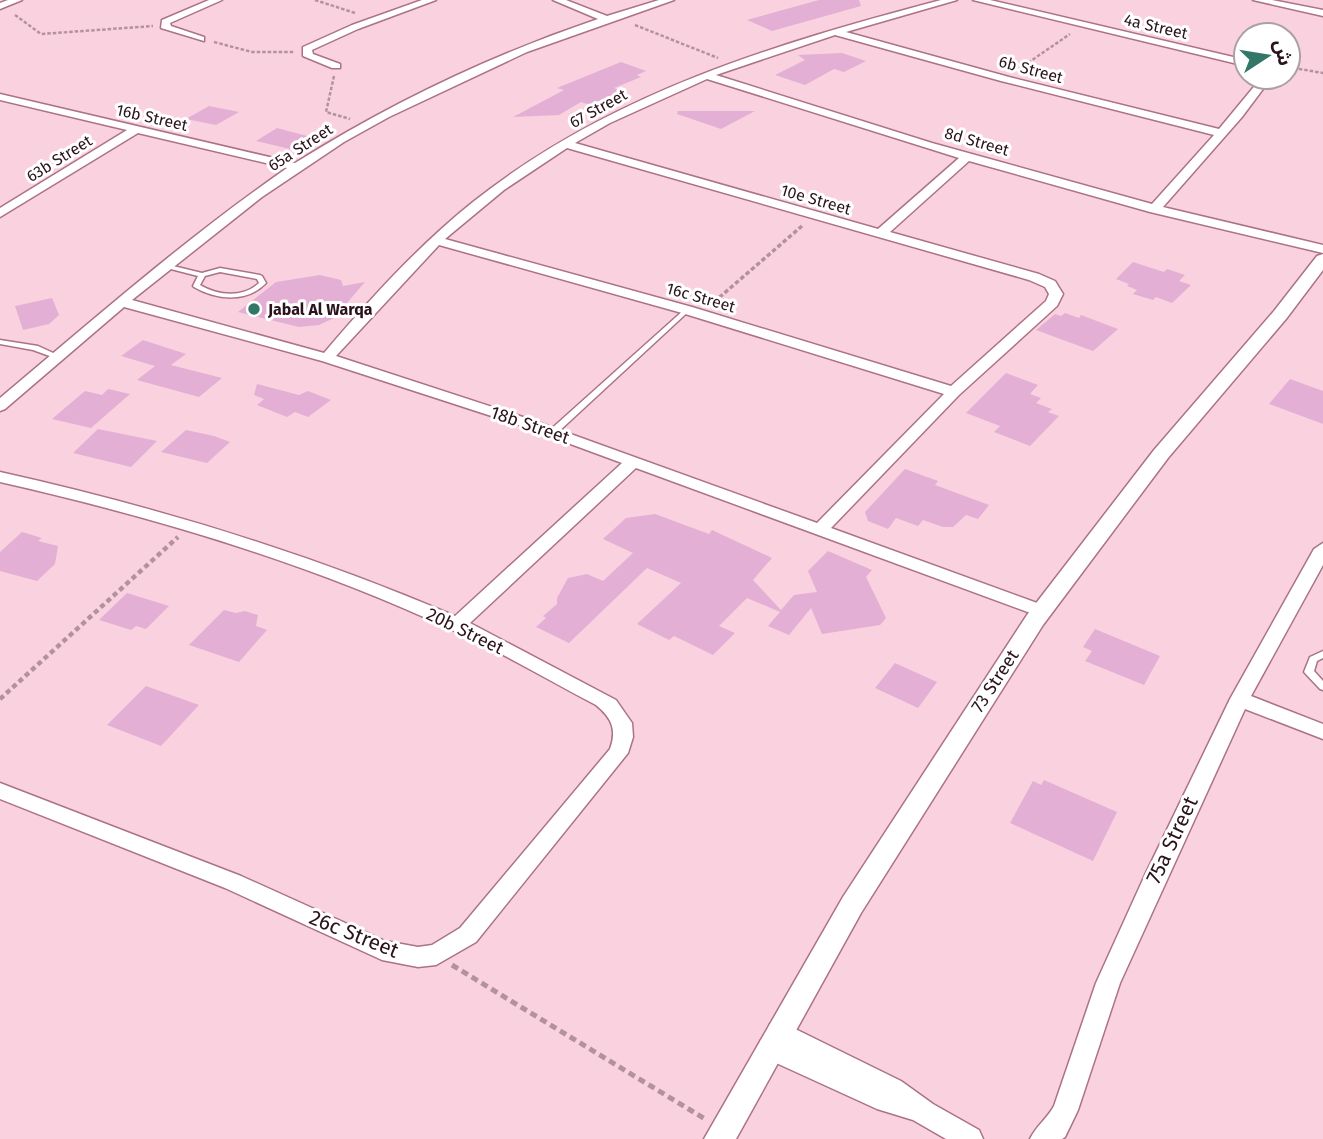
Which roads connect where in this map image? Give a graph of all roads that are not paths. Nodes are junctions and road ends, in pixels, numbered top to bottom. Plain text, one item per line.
1 (17, 0) edge
2 (217, 0) edge
3 (431, 0) edge
4 (558, 0) edge
5 (669, 0) edge
6 (951, 0) edge
7 (978, 0) edge
8 (1258, 0) edge
9 (4, 10) edge
10 (1323, 13) edge
11 (610, 18) junction
12 (834, 32) junction
13 (201, 39) road end
14 (1232, 60) edge
15 (336, 66) road end
16 (705, 75) junction
17 (1256, 91) edge
18 (0, 97) edge
19 (135, 130) junction
20 (1221, 133) junction
21 (566, 144) junction
22 (967, 157) junction
23 (296, 167) junction
24 (1154, 209) junction
25 (0, 214) edge
26 (881, 233) junction
27 (437, 241) junction
28 (1323, 254) edge
29 (165, 266) junction
30 (202, 275) junction
31 (123, 302) junction
32 (693, 312) junction
33 (0, 341) edge
34 (58, 357) junction
35 (327, 358) junction
36 (954, 392) junction
37 (0, 407) edge
38 (553, 432) junction
39 (634, 461) junction
40 (0, 477) edge
41 (820, 530) junction
42 (1323, 549) edge
43 (1038, 616) junction
44 (457, 625) junction
45 (1323, 654) edge
46 (1323, 687) edge
47 (1240, 699) junction
48 (1323, 732) edge
49 (0, 791) edge
50 (436, 955) joint
51 (774, 1040) junction
52 (721, 1135) edge
53 (970, 1139) edge
54 (1043, 1139) edge

1 - 9 street
2 - 13 street
3 - 15 street
4 - 11 street
5 - 11 street, 65a Street
6 - 12 street, 67 Street
7 - 14 street, 4a Street
8 - 10 street
11 - 23 street, 65a Street
12 - 16 street, 67 Street
12 - 20 street, 6b Street
16 - 21 street, 67 Street
16 - 22 street, 8d Street
17 - 20 street
18 - 19 street, 16b Street
19 - 23 street, 16b Street
19 - 25 street, 63b Street
20 - 24 street
21 - 26 street, 10e Street
21 - 27 street, 67 Street
22 - 24 street, 8d Street
22 - 26 street
23 - 29 street, 65a Street
24 - 28 street, 8d Street
26 - 36 street, 10e Street
27 - 32 street, 16c Street
27 - 35 street, 67 Street
28 - 43 street, 73 Street
29 - 30 lane
29 - 31 street, 65a Street
30 - 30 lane
31 - 34 street, 65a Street
31 - 35 street, 18b Street
32 - 36 street, 16c Street
32 - 38 lane
33 - 34 lane
34 - 37 street, 65a Street
35 - 38 street, 18b Street
36 - 41 street
38 - 39 street, 18b Street
39 - 41 street, 18b Street
39 - 44 street
40 - 44 street, 20b Street
41 - 43 street, 18b Street
42 - 47 street, 75a Street
43 - 51 street, 73 Street
44 - 50 street, 20b Street
45 - 46 lane
47 - 48 street
47 - 54 street, 75a Street
49 - 50 street, 26c Street
51 - 52 street, 73 Street
51 - 53 street

